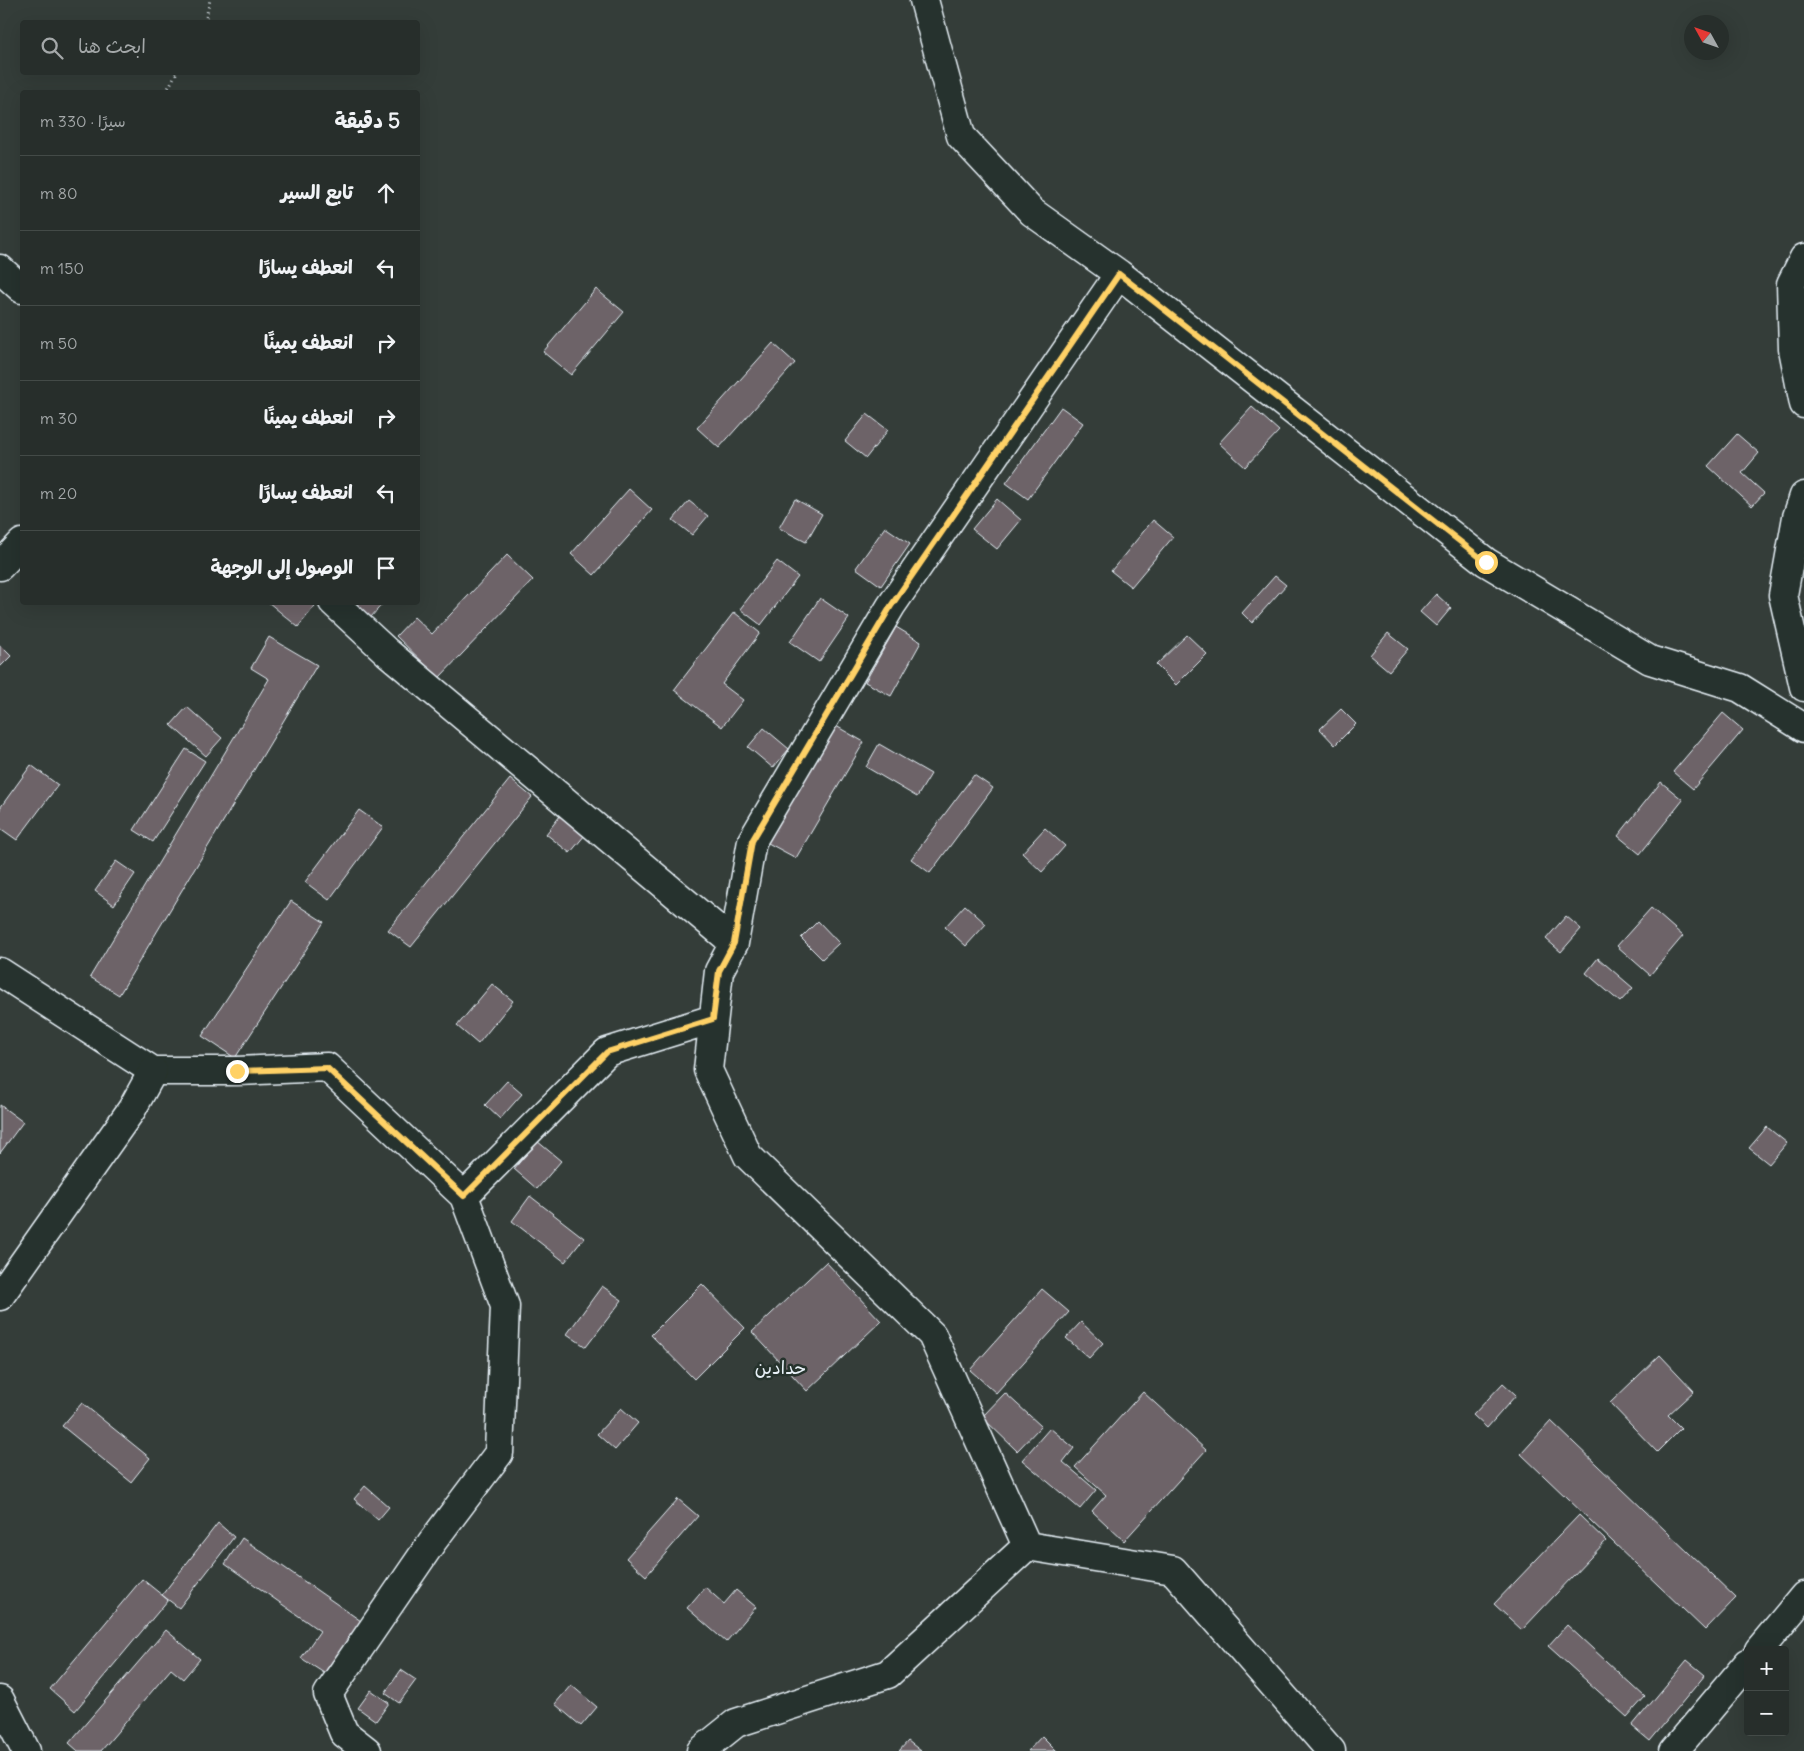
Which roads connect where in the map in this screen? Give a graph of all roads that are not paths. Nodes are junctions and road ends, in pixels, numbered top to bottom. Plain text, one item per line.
1 (924, 0) edge
2 (1804, 258) edge
3 (0, 269) edge
4 (1119, 274) junction
5 (20, 287) edge
6 (1804, 404) edge
7 (1804, 496) edge
8 (20, 545) edge
9 (0, 566) edge
10 (336, 605) edge
11 (1804, 687) edge
12 (1804, 728) edge
13 (734, 943) junction
14 (0, 972) edge
15 (713, 1019) junction
16 (153, 1071) junction
17 (464, 1196) junction
18 (0, 1296) edge
19 (1027, 1546) junction
20 (1804, 1596) edge
21 (1762, 1646) edge
22 (1744, 1668) edge
23 (0, 1700) edge
24 (339, 1742) edge
25 (26, 1751) edge
26 (367, 1751) edge
27 (701, 1751) edge
28 (1331, 1751) edge
29 (1674, 1751) edge

1 - 4 street
2 - 6 street
3 - 5 street
4 - 12 street
4 - 13 street
7 - 11 street
8 - 9 street
10 - 13 street
13 - 15 street
14 - 16 street
15 - 17 street
15 - 19 street
16 - 17 street
16 - 18 street
17 - 24 street
19 - 27 street
19 - 28 street
20 - 21 street
22 - 29 street
23 - 25 street
24 - 26 street

